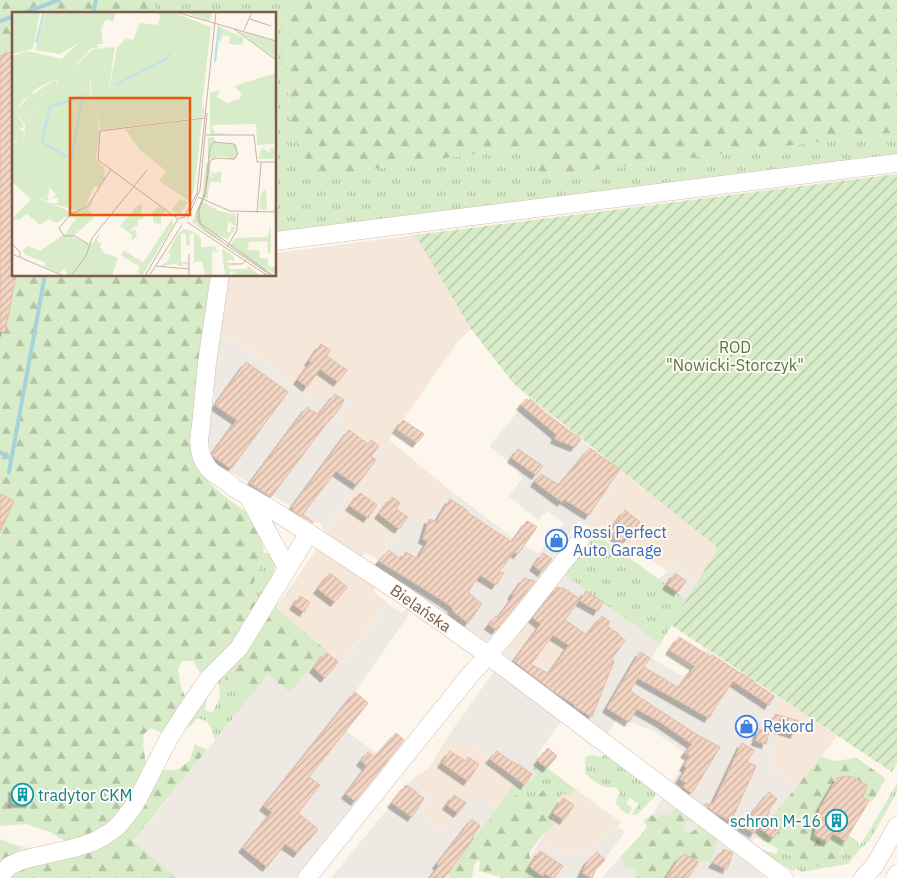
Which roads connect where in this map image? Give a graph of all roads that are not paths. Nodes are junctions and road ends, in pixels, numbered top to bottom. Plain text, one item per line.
1 (897, 163) edge
2 (276, 241) edge
3 (220, 276) edge
4 (248, 496) junction
5 (309, 533) junction
6 (580, 540) dead end
7 (287, 568) junction
8 (489, 656) junction
9 (897, 826) edge
10 (897, 874) edge
11 (0, 876) edge
12 (307, 878) edge
13 (784, 878) edge
14 (863, 878) edge
15 (895, 878) edge

1 - 2 street
3 - 4 street, Bielańska
4 - 5 street, Bielańska
4 - 7 street
5 - 7 street
5 - 8 street, Bielańska
6 - 8 street
7 - 11 street
8 - 12 street
8 - 13 street, Bielańska
9 - 14 street
10 - 15 street

